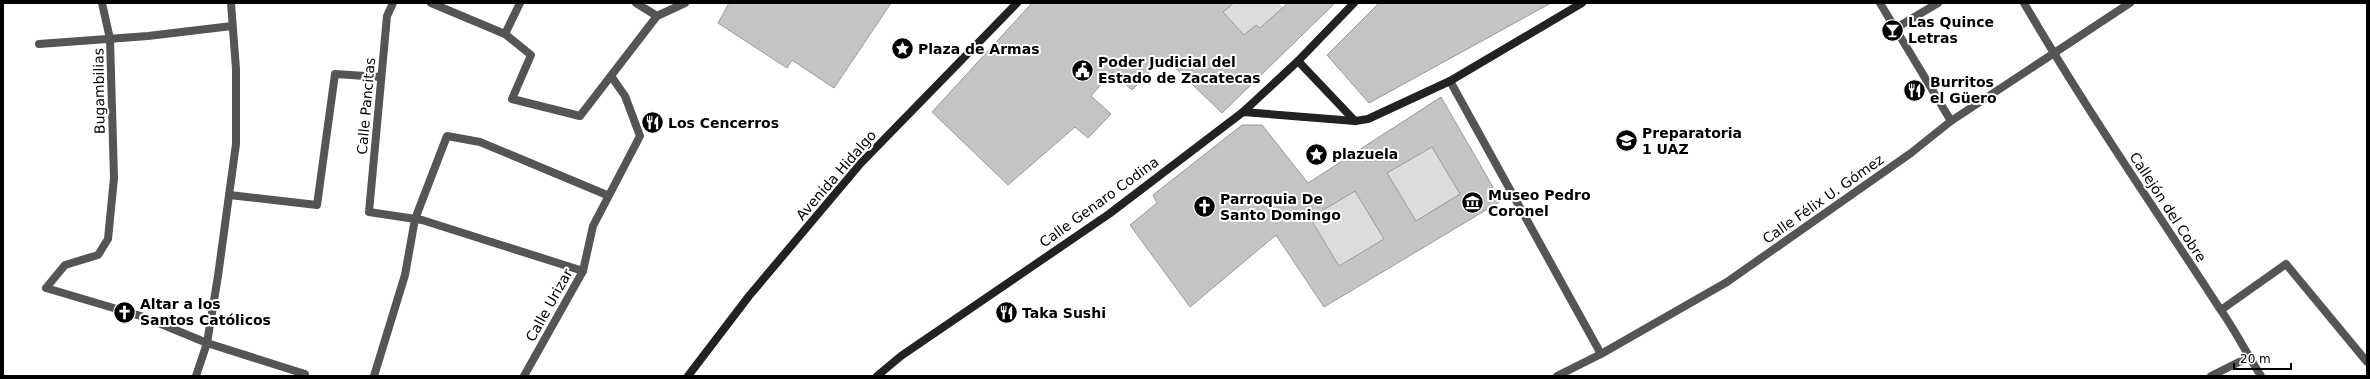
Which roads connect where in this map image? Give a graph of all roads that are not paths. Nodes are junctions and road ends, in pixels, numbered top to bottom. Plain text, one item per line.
1 (102, 3) edge
2 (231, 3) edge
3 (393, 3) edge
4 (431, 3) edge
5 (520, 3) edge
6 (636, 3) edge
7 (685, 3) edge
8 (1017, 3) edge
9 (1354, 3) edge
10 (1582, 3) edge
11 (1880, 3) edge
12 (1938, 3) edge
13 (2024, 3) edge
14 (2130, 3) edge
15 (657, 16) junction
16 (232, 26) junction
17 (1896, 28) junction
18 (505, 34) junction
19 (110, 39) junction
20 (39, 44) dead end
21 (2052, 52) junction
22 (1298, 61) junction
23 (611, 76) junction
24 (381, 77) junction
25 (1450, 81) junction
26 (1243, 112) junction
27 (1951, 120) junction
28 (1356, 121) junction
29 (230, 195) junction
30 (607, 195) junction
31 (415, 219) junction
32 (583, 271) junction
33 (2221, 310) junction
34 (206, 342) junction
35 (1601, 354) junction
36 (2249, 357) junction
37 (2367, 362) edge
38 (305, 374) dead end
39 (1560, 375) edge
40 (196, 376) edge
41 (374, 376) edge
42 (524, 376) edge
43 (688, 376) edge
44 (877, 376) edge
45 (2211, 376) edge
46 (2261, 376) edge

1 - 19 street, Bugambilias
2 - 16 street
3 - 24 street, Calle Pancitas
4 - 18 street
5 - 18 street
6 - 15 street
7 - 15 street
8 - 43 street, Avenida Hidalgo
9 - 22 street, Calle Genaro Codina
10 - 25 street
11 - 17 street
12 - 17 street
13 - 21 street, Callejón del Cobre
14 - 21 street, Calle Félix U. Gómez
15 - 23 street
16 - 19 street
16 - 29 street
17 - 27 street
18 - 23 street
19 - 20 street
19 - 34 street, Bugambilias
21 - 27 street, Calle Félix U. Gómez
21 - 33 street, Callejón del Cobre
22 - 26 street, Calle Genaro Codina
22 - 28 street
23 - 30 street, Calle Urizar
24 - 29 street
24 - 31 street, Calle Pancitas
25 - 28 street
25 - 35 street
26 - 28 street
26 - 44 street, Calle Genaro Codina
27 - 35 street, Calle Félix U. Gómez
29 - 34 street
30 - 31 street
30 - 32 street, Calle Urizar
31 - 32 street
31 - 41 street
32 - 42 street, Calle Urizar
33 - 36 street, Callejón del Cobre
33 - 37 street
34 - 38 street
34 - 40 street
35 - 39 street, Calle Félix U. Gómez
36 - 45 street
36 - 46 street, Callejón del Cobre

